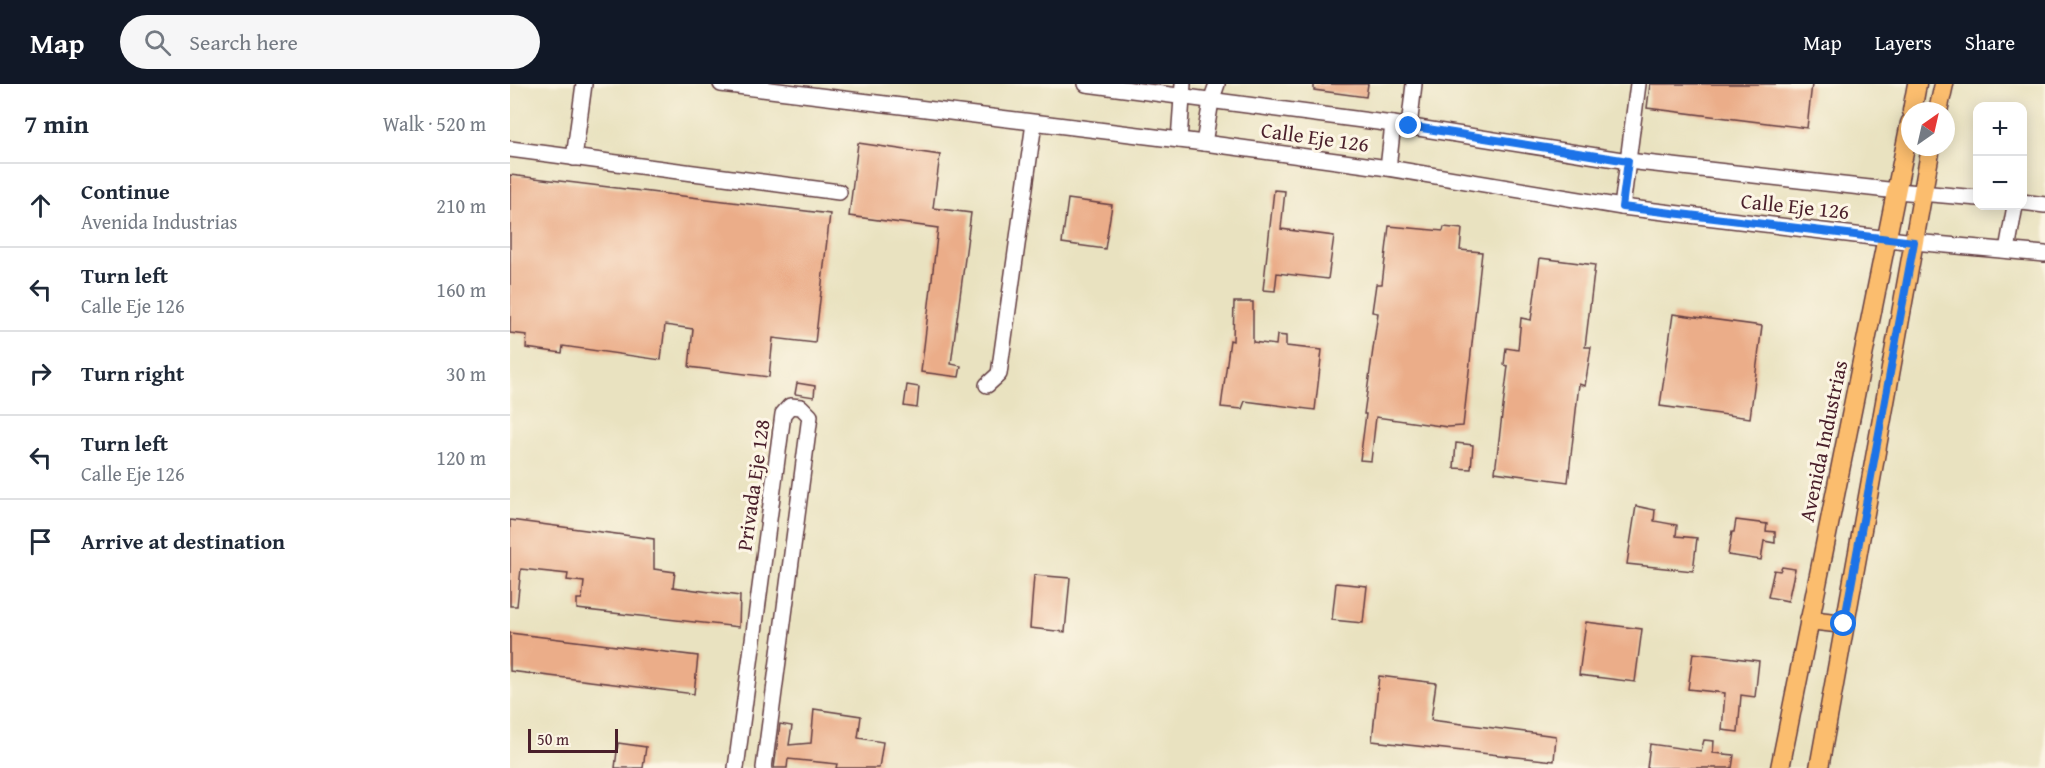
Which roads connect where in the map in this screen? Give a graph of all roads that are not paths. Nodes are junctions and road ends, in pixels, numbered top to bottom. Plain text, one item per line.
1 (584, 84) edge
2 (721, 84) edge
3 (1086, 84) edge
4 (1217, 84) edge
5 (1414, 84) edge
6 (1638, 84) edge
7 (1917, 84) edge
8 (1944, 84) edge
9 (803, 89) edge
10 (1182, 90) edge
11 (1210, 101) junction
12 (1914, 102) edge
13 (1940, 102) edge
14 (1034, 123) junction
15 (1393, 124) junction
16 (1409, 126) junction
17 (1179, 140) junction
18 (1204, 142) junction
19 (510, 149) edge
20 (1904, 156) edge
21 (1929, 156) edge
22 (574, 158) junction
23 (1628, 161) junction
24 (1388, 168) junction
25 (1897, 191) junction
26 (839, 192) dead end
27 (1922, 192) junction
28 (1973, 198) edge
29 (2027, 203) edge
30 (2045, 205) edge
31 (1622, 207) junction
32 (2014, 210) edge
33 (1887, 238) junction
34 (1914, 242) junction
35 (2007, 250) junction
36 (2045, 254) edge
37 (987, 385) dead end
38 (759, 595) junction
39 (786, 597) junction
40 (1809, 620) junction
41 (1844, 624) junction
42 (736, 768) edge
43 (764, 768) edge
44 (1780, 768) edge
45 (1819, 768) edge

1 - 22 street
2 - 9 street, Calle Eje 126
3 - 10 street, Calle Eje 126
4 - 11 street
5 - 16 street
6 - 23 street
7 - 12 main road
8 - 13 main road
9 - 14 street, Calle Eje 126
10 - 11 street, Calle Eje 126
10 - 17 street
11 - 15 street, Calle Eje 126
11 - 18 street
14 - 17 street, Calle Eje 126
14 - 37 street
15 - 16 street, Calle Eje 126
15 - 24 street
16 - 23 street, Calle Eje 126
17 - 18 street, Calle Eje 126
18 - 24 street, Calle Eje 126
19 - 22 street
20 - 25 main road, Avenida Industrias
21 - 27 main road
22 - 26 street
23 - 25 street, Calle Eje 126
23 - 31 street
24 - 31 street, Calle Eje 126
25 - 27 street, Calle Eje 126
25 - 33 main road, Avenida Industrias
27 - 28 street, Calle Eje 126
27 - 34 main road
29 - 30 street
31 - 33 street, Calle Eje 126
32 - 35 street
33 - 34 street, Calle Eje 126
33 - 40 main road, Avenida Industrias
34 - 35 street, Calle Eje 126
34 - 41 main road
35 - 36 street, Calle Eje 126
38 - 39 street
38 - 39 street, Privada Eje 128
38 - 42 street, Privada Eje 128
39 - 43 street, Privada Eje 128
40 - 41 main road
40 - 44 main road, Avenida Industrias
41 - 45 main road

